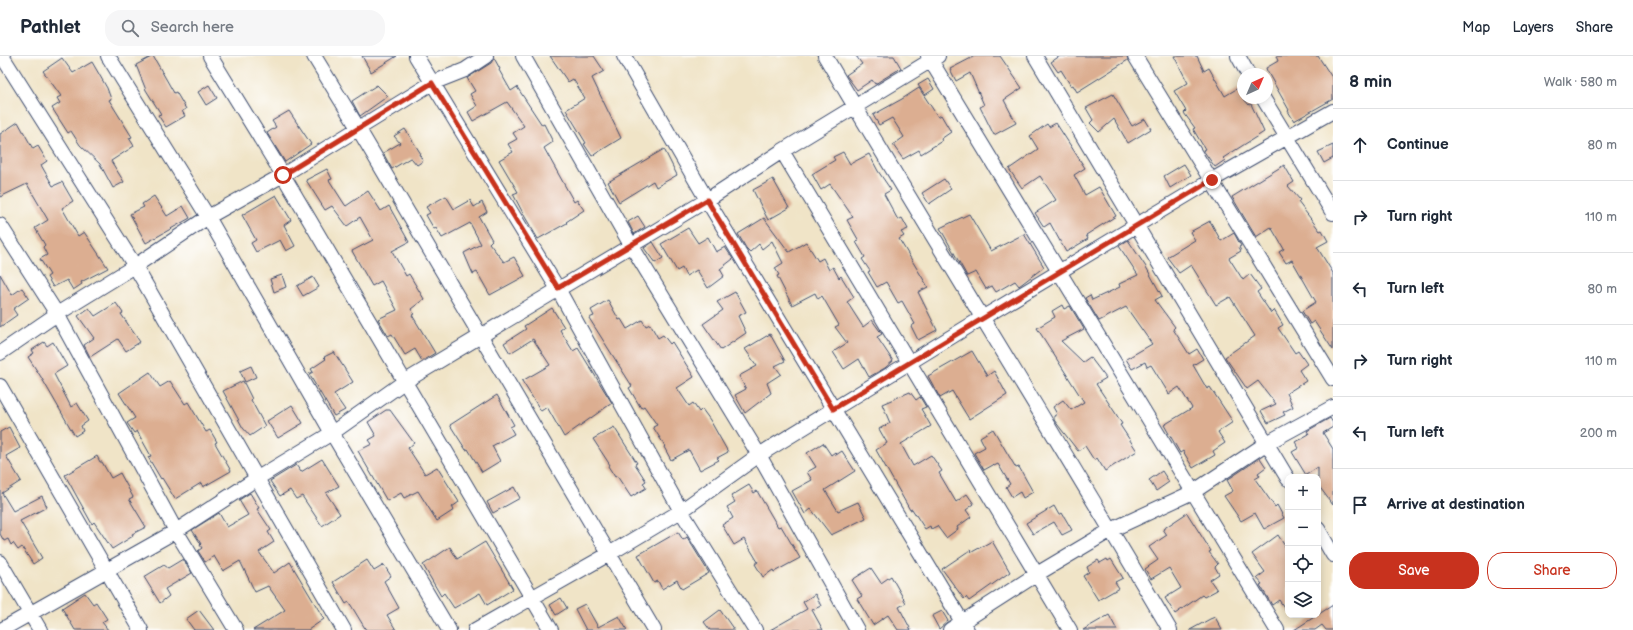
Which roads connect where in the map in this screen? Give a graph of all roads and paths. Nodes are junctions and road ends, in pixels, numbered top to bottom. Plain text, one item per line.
1 (108, 56) edge
2 (210, 56) edge
3 (314, 56) edge
4 (416, 56) edge
5 (486, 56) edge
6 (523, 56) edge
7 (624, 56) edge
8 (824, 56) edge
9 (1035, 56) edge
10 (1135, 56) edge
11 (1238, 56) edge
12 (2, 57) edge
13 (932, 57) edge
14 (1245, 68) edge
15 (432, 83) junction
16 (1266, 104) edge
17 (855, 107) junction
18 (1333, 112) edge
19 (358, 128) junction
20 (1286, 138) junction
21 (782, 151) junction
22 (283, 175) junction
23 (1212, 180) junction
24 (707, 200) junction
25 (1333, 213) edge
26 (208, 217) junction
27 (0, 225) edge
28 (1136, 225) junction
29 (631, 245) junction
30 (135, 266) junction
31 (1060, 271) junction
32 (558, 288) junction
33 (57, 314) junction
34 (982, 318) junction
35 (480, 336) junction
36 (0, 353) edge
37 (910, 363) junction
38 (1333, 379) edge
39 (404, 382) junction
40 (0, 386) edge
41 (1333, 407) edge
42 (833, 409) junction
43 (332, 434) junction
44 (1267, 443) junction
45 (759, 455) junction
46 (1285, 474) edge
47 (256, 479) junction
48 (1193, 492) junction
49 (681, 510) junction
50 (1112, 530) junction
51 (176, 531) junction
52 (1321, 534) edge
53 (609, 554) junction
54 (1333, 554) edge
55 (0, 562) edge
56 (106, 570) junction
57 (1037, 574) junction
58 (532, 598) junction
59 (30, 614) junction
60 (964, 626) edge
61 (1, 630) edge
62 (40, 630) edge
63 (141, 630) edge
64 (236, 630) edge
65 (344, 630) edge
66 (450, 630) edge
67 (475, 630) edge
68 (551, 630) edge
69 (654, 630) edge
70 (755, 630) edge
71 (857, 630) edge
72 (950, 630) edge
73 (1070, 630) edge
74 (1170, 630) edge
75 (1277, 630) edge

1 - 26 street
2 - 22 street
3 - 19 street
4 - 15 street
5 - 15 street
6 - 29 street
7 - 24 street
8 - 17 street
9 - 28 street
10 - 23 street
11 - 14 street
12 - 30 street
13 - 17 street
13 - 31 street
15 - 19 street
15 - 32 street
16 - 20 street
17 - 21 street
17 - 34 street
18 - 20 street
19 - 22 street
19 - 35 street
20 - 23 street
20 - 25 street
21 - 24 street
21 - 37 street
22 - 26 street
22 - 39 street
23 - 28 street
23 - 38 street
24 - 29 street
24 - 42 street
26 - 30 street
26 - 43 street
27 - 33 street
28 - 31 street
28 - 44 street
29 - 32 street
29 - 45 street
30 - 33 street
30 - 47 street
31 - 34 street
31 - 48 street
32 - 35 street
32 - 49 street
33 - 36 street
33 - 51 street
34 - 37 street
34 - 50 street
35 - 39 street
35 - 53 street
37 - 42 street
37 - 57 street
39 - 43 street
39 - 58 street
40 - 56 street
41 - 44 street
42 - 45 street
42 - 60 street
43 - 47 street
43 - 66 street
44 - 46 street
44 - 48 street
45 - 49 street
45 - 71 street
47 - 51 street
47 - 65 street
48 - 50 street
48 - 75 street
49 - 53 street
49 - 70 street
50 - 57 street
50 - 74 street
51 - 56 street
51 - 64 street
52 - 54 street
53 - 58 street
53 - 69 street
55 - 59 street
56 - 59 street
56 - 63 street
57 - 60 street
57 - 73 street
58 - 67 street
58 - 68 street
59 - 61 street
59 - 62 street
60 - 72 street

